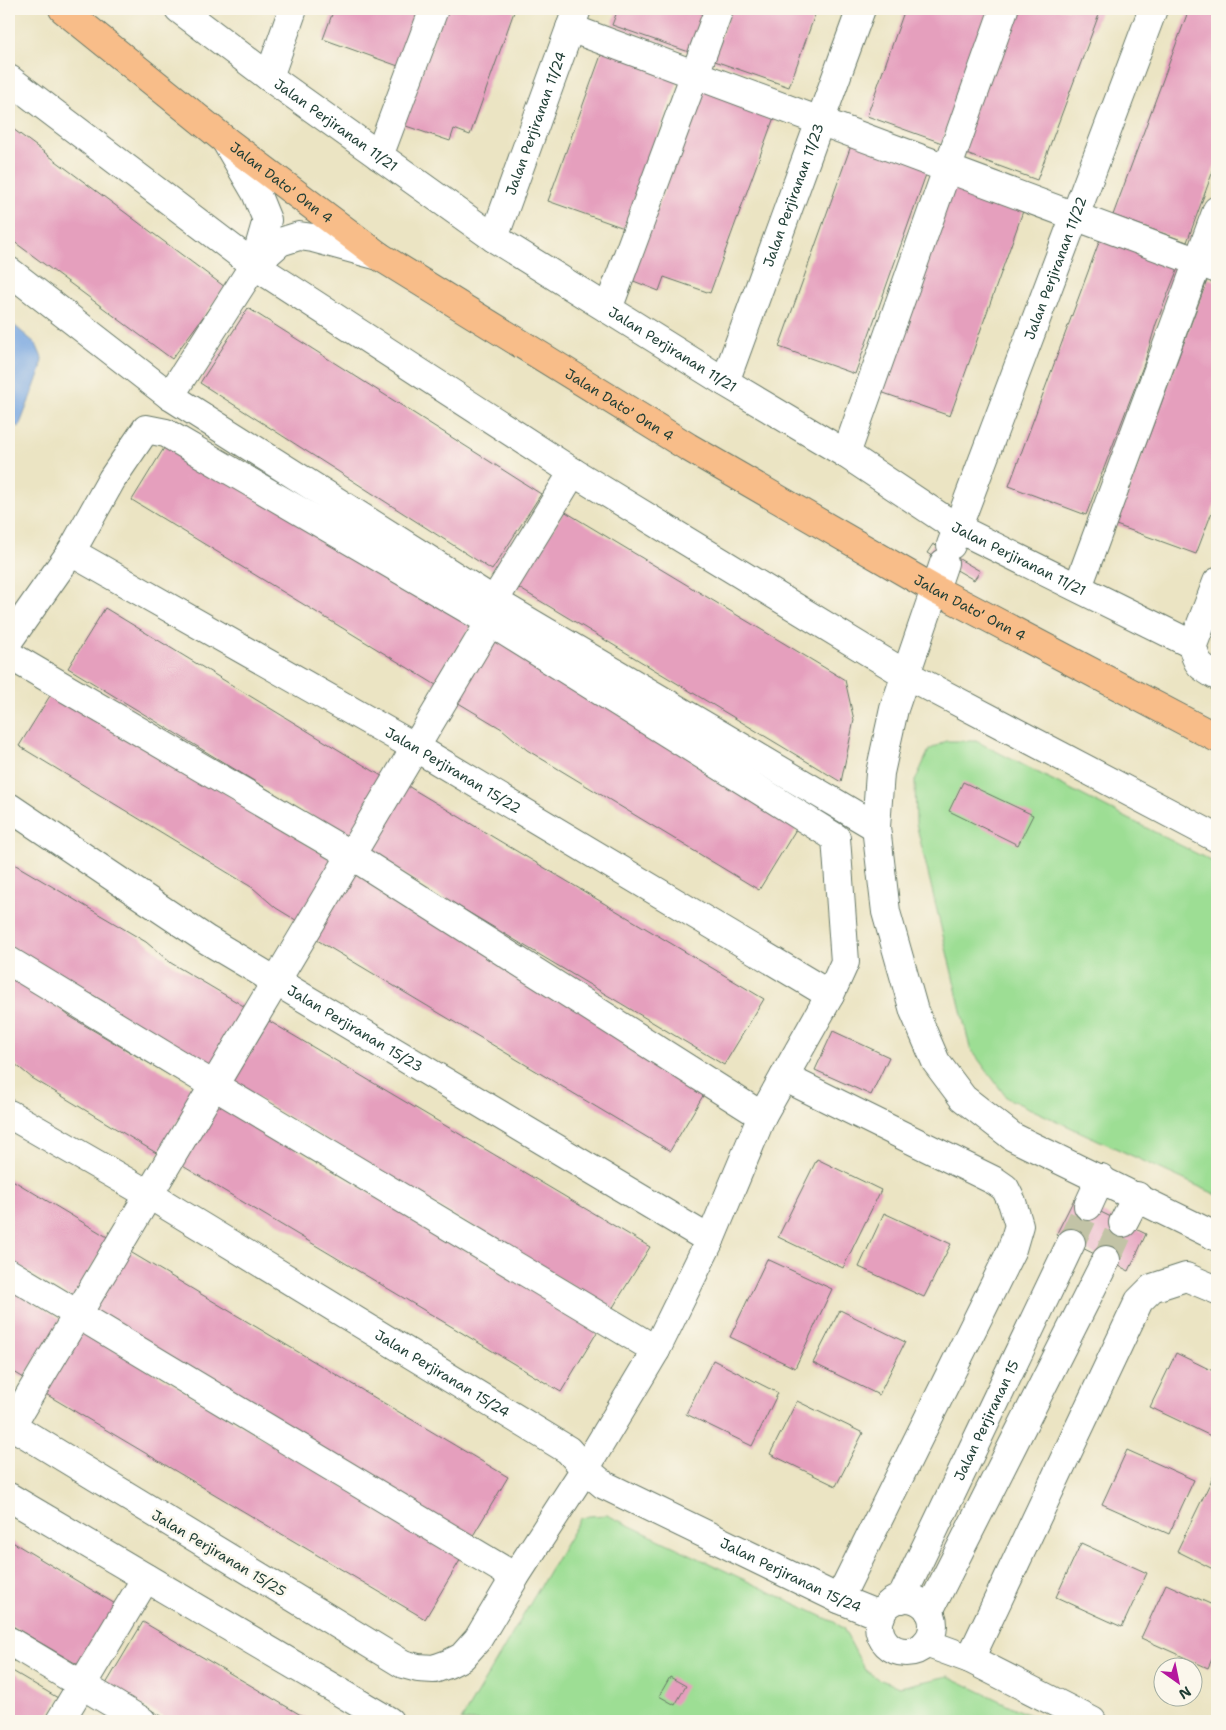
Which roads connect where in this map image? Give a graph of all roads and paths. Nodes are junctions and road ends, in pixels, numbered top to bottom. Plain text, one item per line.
1 (63, 9) edge
2 (179, 9) edge
3 (293, 9) edge
4 (434, 9) edge
5 (720, 9) edge
6 (861, 9) edge
7 (1004, 9) edge
8 (1153, 9) edge
9 (574, 18) edge
10 (695, 75) junction
11 (269, 77) junction
12 (9, 79) edge
13 (820, 121) junction
14 (225, 140) junction
15 (379, 156) junction
16 (948, 168) junction
17 (1217, 210) edge
18 (1075, 216) junction
19 (494, 238) junction
20 (379, 256) junction
21 (254, 265) junction
22 (1208, 265) edge
23 (9, 271) edge
24 (608, 309) junction
25 (725, 382) junction
26 (170, 396) junction
27 (846, 454) junction
28 (573, 472) junction
29 (950, 548) junction
30 (71, 552) junction
31 (1217, 582) edge
32 (1078, 587) junction
33 (934, 589) junction
34 (492, 612) junction
35 (9, 640) edge
36 (1192, 645) junction
37 (9, 655) edge
38 (905, 674) junction
39 (1217, 676) edge
40 (1217, 738) edge
41 (415, 747) junction
42 (9, 807) edge
43 (876, 827) junction
44 (1217, 838) edge
45 (351, 855) junction
46 (9, 961) edge
47 (276, 980) junction
48 (830, 995) junction
49 (784, 1077) junction
50 (213, 1085) junction
51 (9, 1114) edge
52 (762, 1116) junction
53 (1101, 1178) junction
54 (148, 1194) junction
55 (1136, 1196) junction
56 (1088, 1206) tunnel mouth
57 (1123, 1223) tunnel mouth
58 (1217, 1237) edge
59 (710, 1240) junction
60 (1071, 1242) tunnel mouth
61 (1106, 1260) tunnel mouth
62 (9, 1273) edge
63 (1217, 1290) edge
64 (76, 1314) junction
65 (656, 1350) junction
66 (10, 1425) edge
67 (584, 1468) junction
68 (9, 1497) edge
69 (146, 1578) junction
70 (515, 1578) junction
71 (839, 1599) junction
72 (891, 1607) junction
73 (929, 1611) junction
74 (9, 1641) edge
75 (926, 1643) junction
76 (970, 1659) junction
77 (82, 1685) junction
78 (379, 1719) edge
79 (60, 1721) edge
80 (142, 1721) edge
81 (1092, 1721) edge

1 - 14 main road, Jalan Dato' Onn 4
2 - 11 street, Jalan Perjiranan 11/21
3 - 11 street
4 - 15 street
5 - 10 street
6 - 13 street, Jalan Perjiranan 11/23
7 - 16 street
8 - 18 street, Jalan Perjiranan 11/22
9 - 10 street
9 - 19 street, Jalan Perjiranan 11/24
10 - 13 street
10 - 24 street
11 - 15 street, Jalan Perjiranan 11/21
12 - 21 street
13 - 16 street
13 - 25 street, Jalan Perjiranan 11/23
14 - 20 main road, Jalan Dato' Onn 4
14 - 21 street
15 - 19 street, Jalan Perjiranan 11/21
16 - 18 street
16 - 27 street
17 - 22 street
18 - 22 street
18 - 29 street, Jalan Perjiranan 11/22
19 - 24 street, Jalan Perjiranan 11/21
20 - 21 street
20 - 33 main road, Jalan Dato' Onn 4
21 - 26 street
21 - 28 street
22 - 32 street
23 - 26 street
24 - 25 street, Jalan Perjiranan 11/21
25 - 27 street, Jalan Perjiranan 11/21
26 - 34 street
27 - 29 street, Jalan Perjiranan 11/21
28 - 34 street
28 - 38 street
29 - 32 street, Jalan Perjiranan 11/21
29 - 33 street, Jalan Perjiranan 11/22
30 - 34 street
30 - 35 street
30 - 41 street, Jalan Perjiranan 15/22
31 - 36 street
32 - 36 street, Jalan Perjiranan 11/21
33 - 38 street, Jalan Perjiranan 11/22
33 - 40 main road, Jalan Dato' Onn 4
34 - 41 street
34 - 43 street
34 - 48 street
36 - 39 street
37 - 45 street
38 - 43 street, Jalan Perjiranan 11/22
38 - 44 street
41 - 45 street
41 - 48 street, Jalan Perjiranan 15/22
42 - 47 street, Jalan Perjiranan 15/23
43 - 53 street, Jalan Perjiranan 11/22
45 - 47 street
45 - 52 street
46 - 50 street
47 - 50 street
47 - 59 street, Jalan Perjiranan 15/23
48 - 49 street
49 - 52 street
49 - 71 street
50 - 54 street
50 - 65 street
51 - 54 street, Jalan Perjiranan 15/24
52 - 59 street
53 - 55 street, Jalan Perjiranan 11/22
53 - 56 street
54 - 64 street
54 - 67 street, Jalan Perjiranan 15/24
55 - 57 street
55 - 58 street, Jalan Perjiranan 11/22
59 - 65 street
60 - 72 street, Jalan Perjiranan 15
61 - 73 street
62 - 64 street
63 - 76 street
64 - 66 street
64 - 70 street
65 - 67 street
66 - 70 street, Jalan Perjiranan 15/25
67 - 70 street
67 - 71 street, Jalan Perjiranan 15/24
68 - 69 street
69 - 77 street
69 - 78 street
71 - 72 street, Jalan Perjiranan 15/24
72 - 73 street
72 - 75 street
73 - 75 street
74 - 77 street
75 - 76 street
76 - 81 street
77 - 79 street
77 - 80 street

